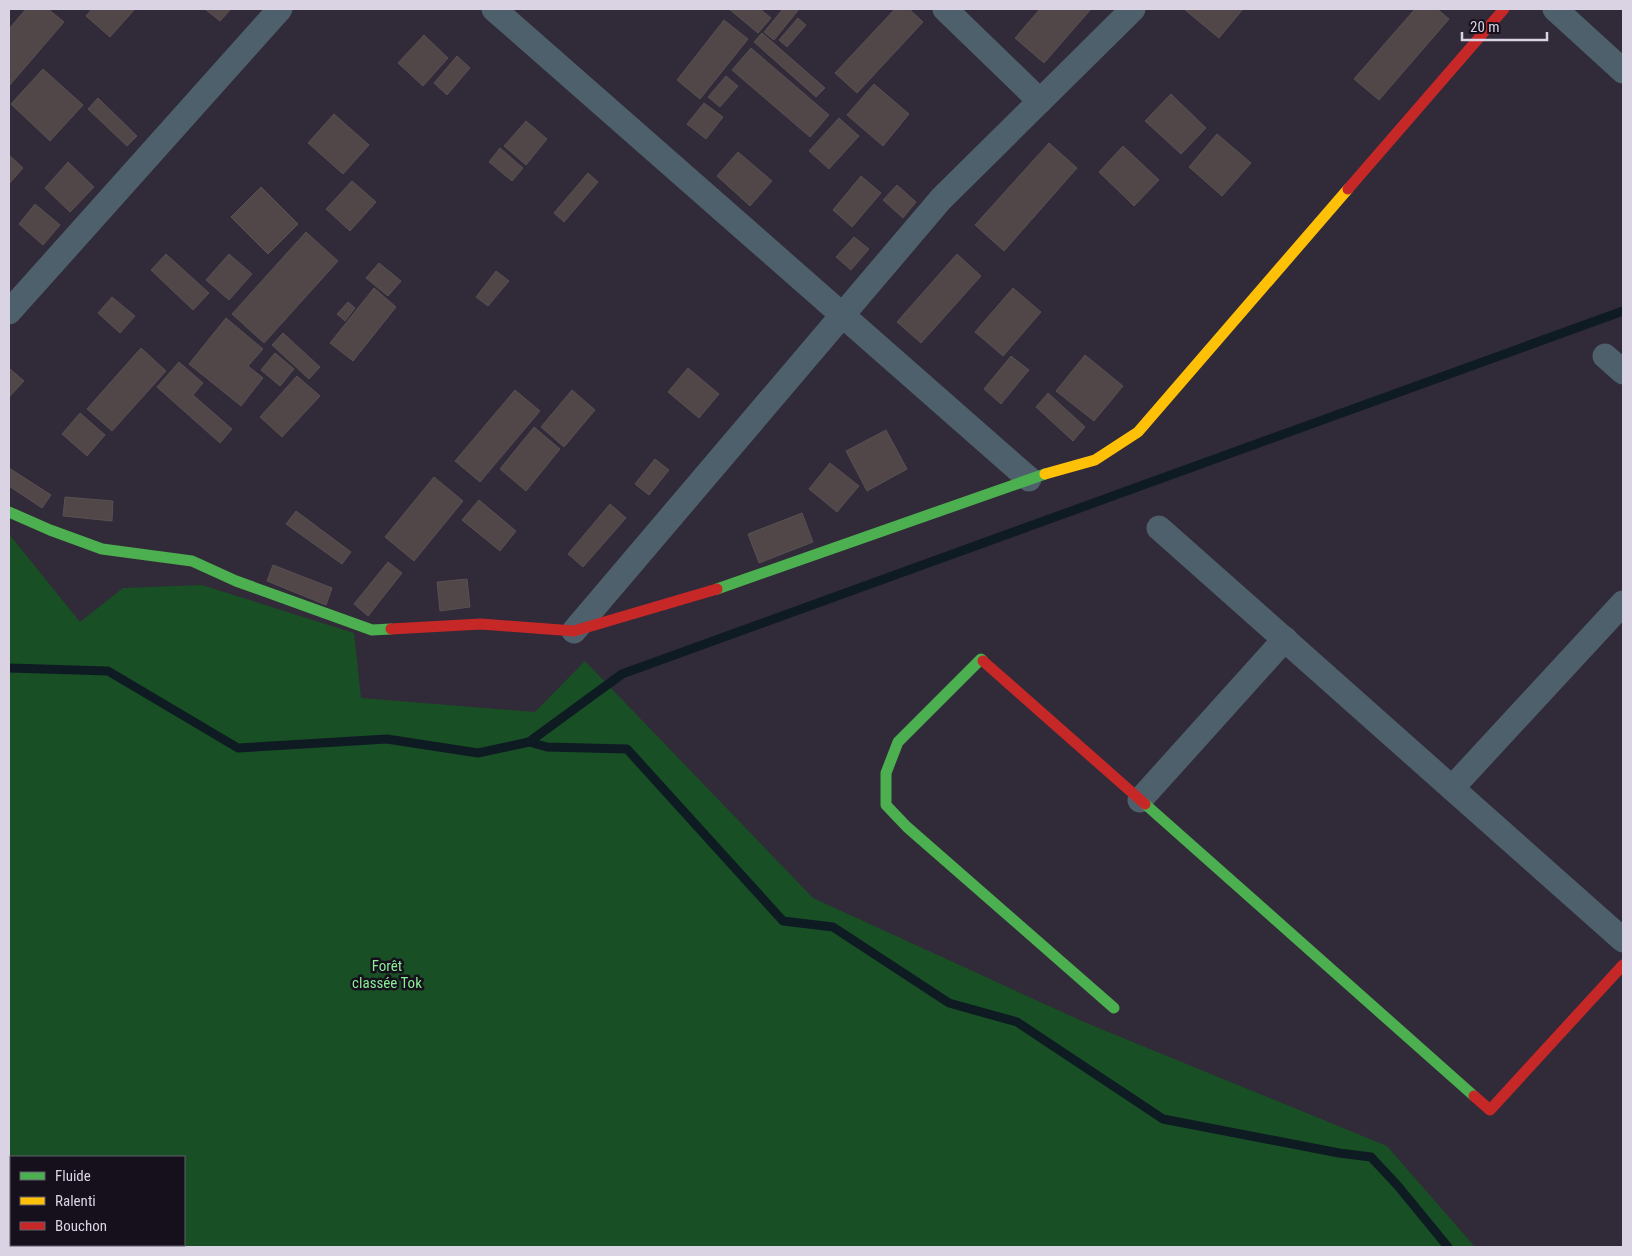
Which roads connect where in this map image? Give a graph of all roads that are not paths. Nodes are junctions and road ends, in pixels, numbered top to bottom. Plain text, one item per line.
1 (280, 9) edge
2 (494, 9) edge
3 (946, 9) edge
4 (1133, 9) edge
5 (1504, 9) edge
6 (1555, 9) edge
7 (1623, 71) edge
8 (1040, 101) junction
9 (9, 312) edge
10 (842, 314) junction
11 (1029, 479) junction
12 (9, 512) edge
13 (1159, 528) dead end
14 (1623, 603) edge
15 (574, 631) junction
16 (1284, 639) junction
17 (1452, 788) junction
18 (1140, 800) junction
19 (1623, 940) edge
20 (1623, 966) edge
21 (1114, 1008) dead end

1 - 9 street
2 - 10 street
3 - 8 street
4 - 8 street
5 - 11 street
6 - 7 street
8 - 10 street
10 - 11 street
10 - 15 street
11 - 15 street
12 - 15 street
13 - 16 street
14 - 17 street
16 - 17 street
16 - 18 street
17 - 19 street
18 - 20 street
18 - 21 street

